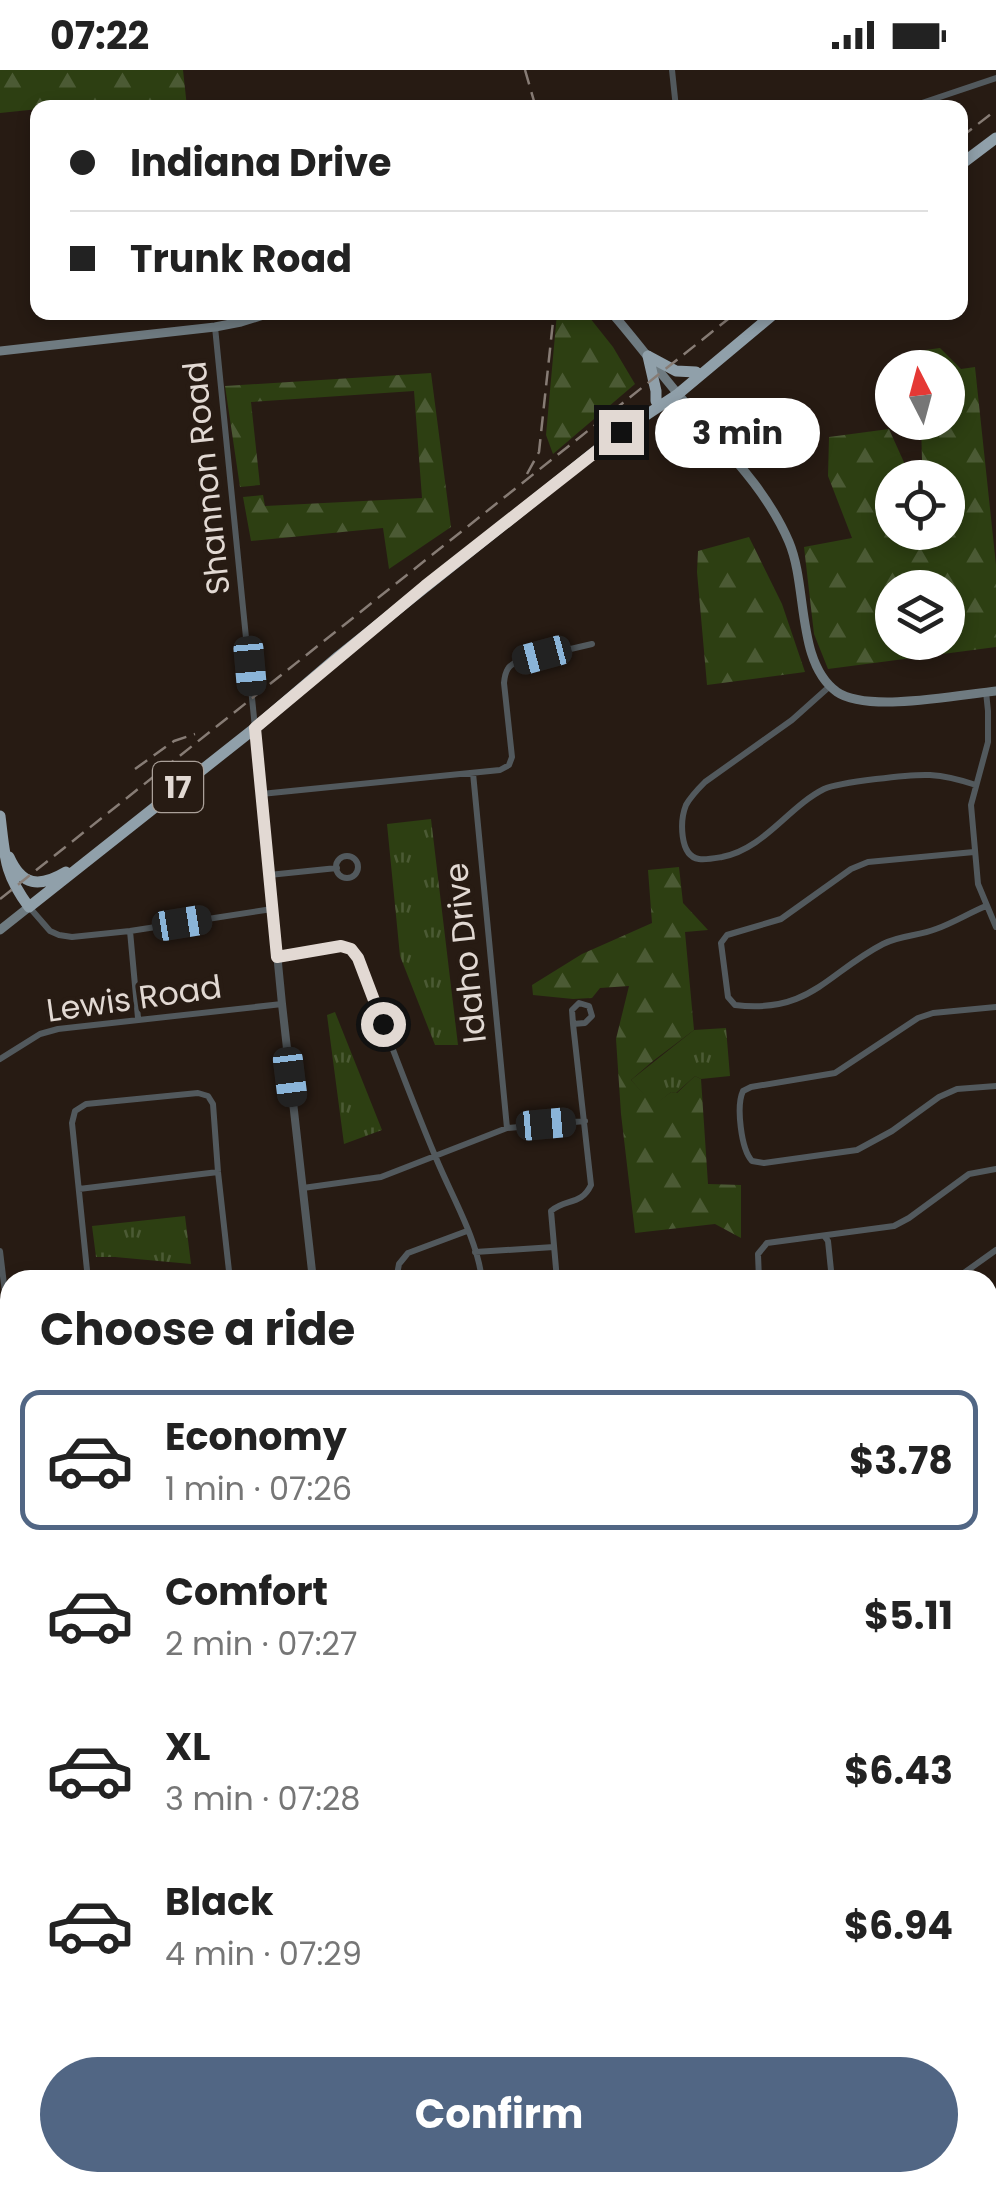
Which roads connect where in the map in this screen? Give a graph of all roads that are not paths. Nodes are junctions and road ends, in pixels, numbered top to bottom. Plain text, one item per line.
1 (672, 70) edge
2 (996, 78) edge
3 (675, 100) edge
4 (931, 100) edge
5 (996, 138) edge
6 (996, 150) edge
7 (974, 154) junction
8 (968, 159) edge
9 (248, 320) edge
10 (618, 320) edge
11 (760, 320) edge
12 (764, 320) edge
13 (215, 326) junction
14 (0, 351) edge
15 (648, 356) junction
16 (696, 372) junction
17 (676, 392) junction
18 (656, 401) junction
19 (613, 437) junction
20 (592, 644) dead end
21 (830, 686) junction
22 (991, 691) edge
23 (255, 728) junction
24 (472, 773) junction
25 (976, 784) junction
26 (261, 794) junction
27 (0, 816) edge
28 (3, 839) junction
29 (103, 849) junction
30 (974, 852) junction
31 (0, 859) edge
32 (336, 868) dead end
33 (269, 875) junction
34 (986, 906) junction
35 (29, 907) junction
36 (272, 909) junction
37 (996, 927) edge
38 (0, 930) edge
39 (130, 931) junction
40 (277, 957) junction
41 (282, 1004) junction
42 (996, 1007) edge
43 (138, 1018) junction
44 (574, 1024) dead end
45 (0, 1059) edge
46 (996, 1086) edge
47 (585, 1121) junction
48 (507, 1128) junction
49 (434, 1156) junction
50 (996, 1168) edge
51 (218, 1172) junction
52 (79, 1188) junction
53 (304, 1188) junction
54 (468, 1232) junction
55 (826, 1237) junction
56 (554, 1247) junction
57 (996, 1250) edge
58 (475, 1252) junction
59 (87, 1270) edge
60 (229, 1270) edge
61 (312, 1270) edge
62 (397, 1270) edge
63 (480, 1270) edge
64 (556, 1270) edge
65 (759, 1270) edge
66 (831, 1270) edge
67 (968, 1270) edge

1 - 3 street
2 - 4 street
5 - 7 highway
6 - 7 highway
7 - 8 highway
9 - 13 main road
10 - 15 main road
11 - 16 highway, 17
12 - 17 highway, 17
13 - 14 main road
13 - 23 street, Shannon Road
15 - 16 highway
15 - 17 main road
15 - 18 highway
16 - 17 highway, 17
17 - 18 highway, 17
17 - 19 highway, 17
17 - 21 main road
18 - 19 highway, 17
19 - 23 highway, 17
20 - 24 street
21 - 22 main road
21 - 25 street
22 - 25 street
23 - 26 street, Shannon Road
23 - 29 highway, 17
24 - 26 street
24 - 48 street, Idaho Drive
25 - 30 street
26 - 33 street, Shannon Road
27 - 28 highway
28 - 29 highway
28 - 31 main road
28 - 35 highway
29 - 35 highway, 17
30 - 34 street
30 - 34 street
32 - 33 street
33 - 36 street, Shannon Road
34 - 37 street
35 - 38 main road
35 - 39 street
36 - 39 street
36 - 40 street, Shannon Road
39 - 43 street
40 - 41 street, Shannon Road
40 - 49 street
41 - 43 street, Lewis Road
41 - 53 street, Shannon Road
42 - 46 street
43 - 45 street, Lewis Road
44 - 47 street
47 - 48 street
47 - 56 street
48 - 49 street
49 - 53 street
49 - 54 street
50 - 55 street
51 - 52 street
51 - 52 street
51 - 60 street
52 - 59 street
53 - 61 street, Shannon Road
54 - 58 street
54 - 62 street
55 - 65 street
55 - 66 street
56 - 58 street
56 - 64 street
57 - 67 street
58 - 63 street

